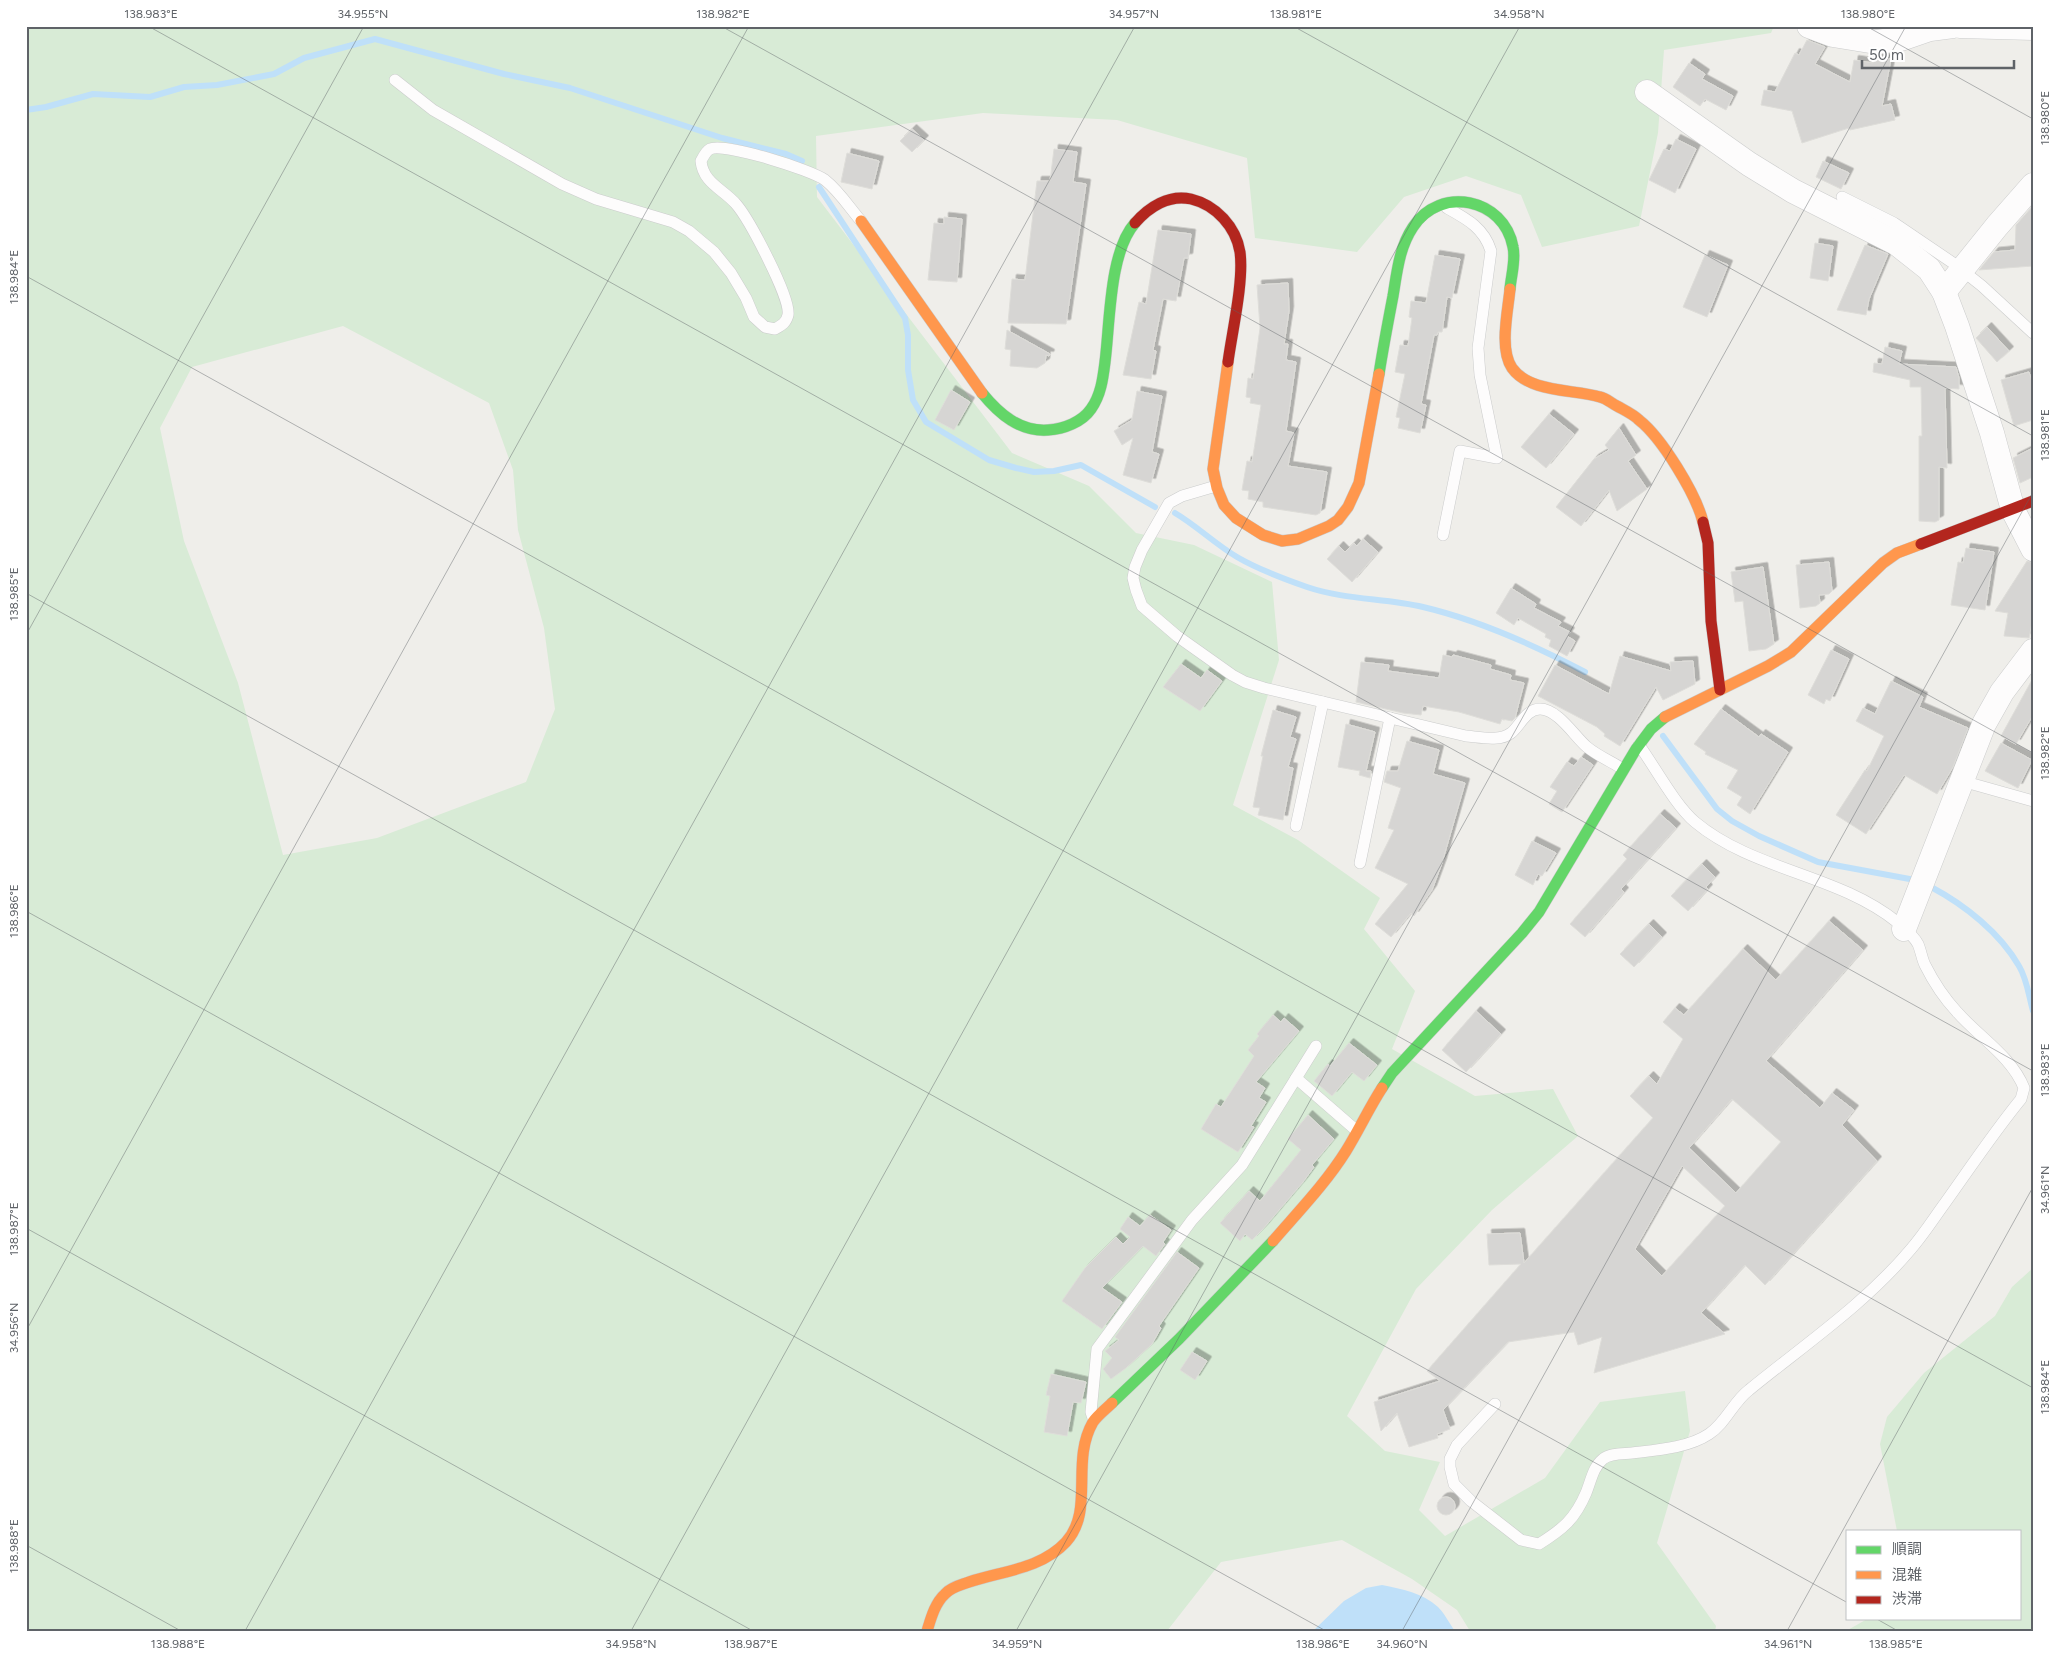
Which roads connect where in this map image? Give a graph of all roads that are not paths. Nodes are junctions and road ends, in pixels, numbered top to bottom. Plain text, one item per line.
1 (1809, 26) edge
2 (1953, 26) edge
3 (1960, 26) edge
4 (2033, 28) edge
5 (395, 80) dead end
6 (1647, 92) dead end
7 (2033, 185) edge
8 (1842, 197) dead end
9 (1438, 204) junction
10 (861, 221) joint
11 (1962, 270) junction
12 (1944, 292) junction
13 (2033, 333) edge
14 (1216, 486) junction
15 (2023, 506) edge
16 (1443, 535) dead end
17 (2033, 549) edge
18 (2033, 651) edge
19 (1720, 690) junction
20 (1323, 702) junction
21 (1390, 718) junction
22 (1639, 745) junction
23 (1624, 770) junction
24 (1962, 781) junction
25 (2033, 801) edge
26 (1296, 826) dead end
27 (1360, 863) dead end
28 (1904, 929) junction
29 (1316, 1046) dead end
30 (1296, 1078) junction
31 (1356, 1131) junction
32 (1495, 1404) dead end
33 (1094, 1421) junction
34 (927, 1631) edge

1 - 2 street
3 - 4 street
5 - 10 lane
6 - 12 street
7 - 11 street
8 - 11 lane
9 - 14 street
9 - 16 lane
9 - 19 street
10 - 14 street
11 - 12 street
11 - 13 lane
12 - 15 street
14 - 20 lane
15 - 17 street
15 - 19 street
18 - 24 street
19 - 22 street
20 - 21 lane
20 - 26 lane
21 - 23 lane
21 - 27 lane
22 - 23 street
22 - 28 lane
23 - 31 street
24 - 25 lane
24 - 28 street
28 - 32 lane
29 - 30 lane
30 - 31 lane
30 - 33 lane
31 - 33 street
33 - 34 street

